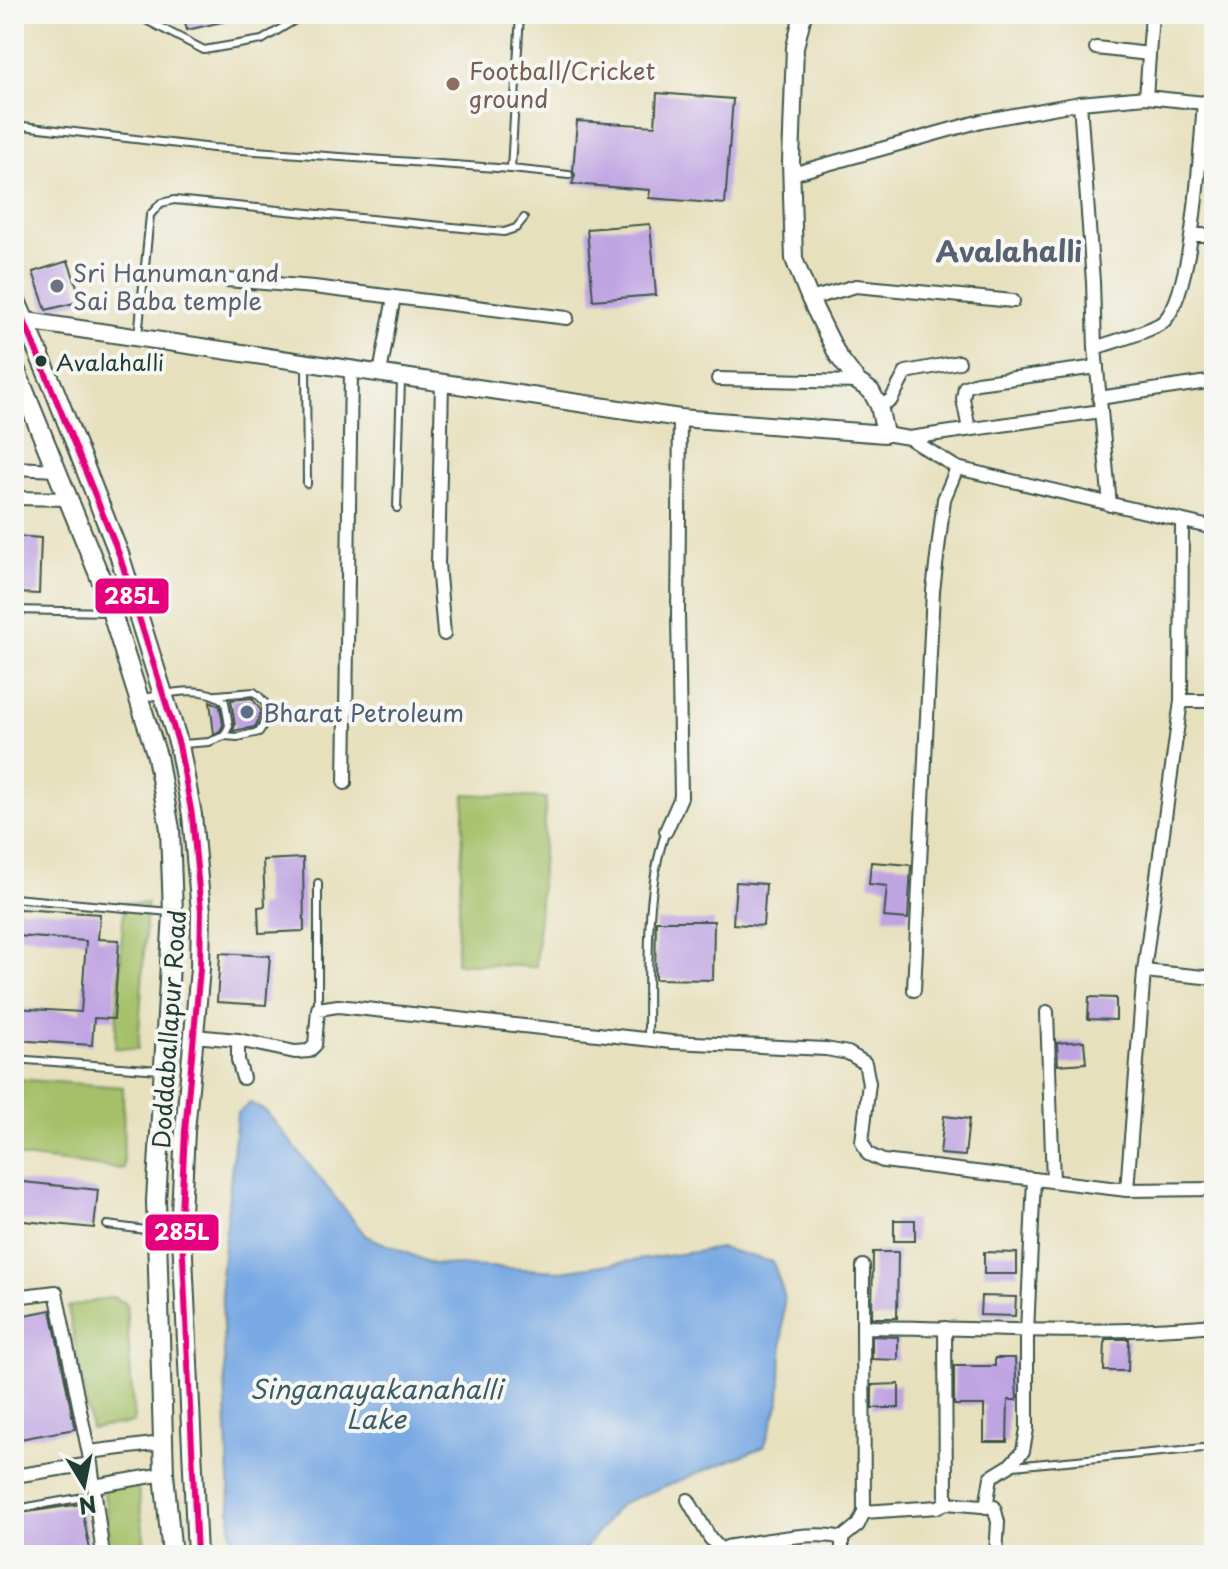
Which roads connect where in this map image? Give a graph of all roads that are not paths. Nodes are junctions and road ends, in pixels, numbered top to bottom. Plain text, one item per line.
1 (140, 14) edge
2 (305, 14) edge
3 (520, 14) edge
4 (803, 14) edge
5 (1152, 14) edge
6 (1096, 48) dead end
7 (1149, 54) junction
8 (1146, 97) junction
9 (1080, 103) junction
10 (1209, 103) edge
11 (14, 125) edge
12 (511, 169) junction
13 (792, 174) junction
14 (569, 175) dead end
15 (524, 218) dead end
16 (1192, 235) junction
17 (1214, 235) edge
18 (226, 280) dead end
19 (14, 296) edge
20 (394, 297) junction
21 (810, 299) junction
22 (1013, 301) dead end
23 (567, 318) dead end
24 (20, 324) edge
25 (138, 337) junction
26 (1095, 348) junction
27 (306, 362) junction
28 (959, 362) dead end
29 (14, 366) edge
30 (1097, 367) junction
31 (351, 371) junction
32 (380, 373) junction
33 (401, 376) junction
34 (718, 379) dead end
35 (1214, 381) edge
36 (858, 382) junction
37 (442, 383) junction
38 (1099, 398) junction
39 (879, 406) junction
40 (1101, 411) junction
41 (680, 418) junction
42 (969, 429) junction
43 (885, 434) junction
44 (909, 438) junction
45 (14, 468) edge
46 (957, 468) junction
47 (57, 470) junction
48 (307, 484) dead end
49 (14, 498) edge
50 (70, 499) junction
51 (1110, 505) junction
52 (397, 508) dead end
53 (1182, 521) junction
54 (1214, 528) edge
55 (14, 610) edge
56 (112, 612) junction
57 (444, 634) dead end
58 (163, 693) junction
59 (217, 695) junction
60 (141, 699) junction
61 (1181, 701) junction
62 (1214, 701) edge
63 (224, 736) junction
64 (179, 745) junction
65 (345, 783) dead end
66 (666, 831) joint
67 (318, 883) dead end
68 (14, 898) edge
69 (173, 913) junction
70 (1144, 971) junction
71 (1214, 978) edge
72 (914, 990) dead end
73 (318, 1009) junction
74 (1047, 1012) dead end
75 (194, 1036) junction
76 (648, 1039) junction
77 (238, 1040) junction
78 (14, 1059) edge
79 (163, 1071) junction
80 (243, 1078) dead end
81 (1034, 1179) junction
82 (1053, 1181) junction
83 (1214, 1189) edge
84 (1127, 1190) junction
85 (107, 1225) dead end
86 (156, 1232) junction
87 (863, 1266) dead end
88 (14, 1297) edge
89 (1214, 1325) edge
90 (863, 1327) junction
91 (945, 1328) junction
92 (1027, 1332) junction
93 (162, 1443) junction
94 (1214, 1447) edge
95 (90, 1458) junction
96 (1009, 1466) junction
97 (164, 1474) junction
98 (14, 1476) edge
99 (94, 1491) junction
100 (688, 1500) dead end
101 (946, 1503) junction
102 (986, 1507) junction
103 (22, 1508) dead end
104 (864, 1512) junction
105 (842, 1538) junction
106 (723, 1553) edge
107 (103, 1555) edge
108 (172, 1555) edge
109 (197, 1555) edge
110 (842, 1555) edge
111 (996, 1555) edge

1 - 2 lane
3 - 12 lane
4 - 13 street
5 - 7 street
6 - 7 street
7 - 8 street
8 - 9 street
8 - 10 street
9 - 13 street
9 - 26 street
10 - 16 street
11 - 12 lane
12 - 14 lane
13 - 21 street
15 - 25 lane
16 - 17 street
16 - 26 street
18 - 20 street
19 - 24 main road, Doddaballapur Road
20 - 23 street
20 - 32 street
21 - 22 street
21 - 36 street
24 - 25 street
24 - 58 main road, Doddaballapur Road
25 - 27 street
26 - 30 street
27 - 31 street
27 - 48 lane
28 - 39 street
29 - 47 main road, Doddaballapur Road
30 - 38 street
30 - 42 street
31 - 32 street
31 - 65 street
32 - 33 street
33 - 37 street
33 - 52 lane
34 - 36 street
35 - 38 street
36 - 39 street
37 - 41 street
37 - 57 street
38 - 40 street
39 - 43 street
40 - 42 street
40 - 51 street
41 - 43 street
41 - 66 street
42 - 44 street
43 - 44 street
44 - 46 street
45 - 47 street
46 - 51 street
46 - 72 street
47 - 50 main road, Doddaballapur Road
49 - 50 street
50 - 56 main road, Doddaballapur Road
51 - 53 street
53 - 54 street
53 - 61 street
55 - 56 lane
56 - 60 main road, Doddaballapur Road
58 - 59 lane
58 - 60 lane
58 - 64 main road, Doddaballapur Road
59 - 63 lane
59 - 63 lane
60 - 69 main road, Doddaballapur Road
61 - 62 street
61 - 70 street
63 - 64 lane
64 - 75 main road, Doddaballapur Road
66 - 76 lane
67 - 73 lane
68 - 69 lane
69 - 79 main road, Doddaballapur Road
70 - 71 street
70 - 84 street
73 - 76 street
73 - 77 street
74 - 82 street
75 - 77 street
75 - 109 main road, Doddaballapur Road
76 - 81 street
77 - 80 street
78 - 79 lane
79 - 86 main road, Doddaballapur Road
81 - 82 street
81 - 92 street
82 - 84 street
83 - 84 street
85 - 86 lane
86 - 93 main road, Doddaballapur Road
87 - 90 street
88 - 95 street
89 - 92 street
90 - 91 street
90 - 104 street
91 - 92 street
91 - 101 street
92 - 96 street
93 - 95 street
93 - 97 main road, Doddaballapur Road
94 - 96 lane
95 - 98 street
95 - 99 street
96 - 102 street
97 - 99 street
97 - 108 main road, Doddaballapur Road
99 - 103 lane
99 - 107 street
100 - 106 street
101 - 102 street
101 - 104 street
102 - 111 street
104 - 105 street
105 - 106 street
105 - 110 street

